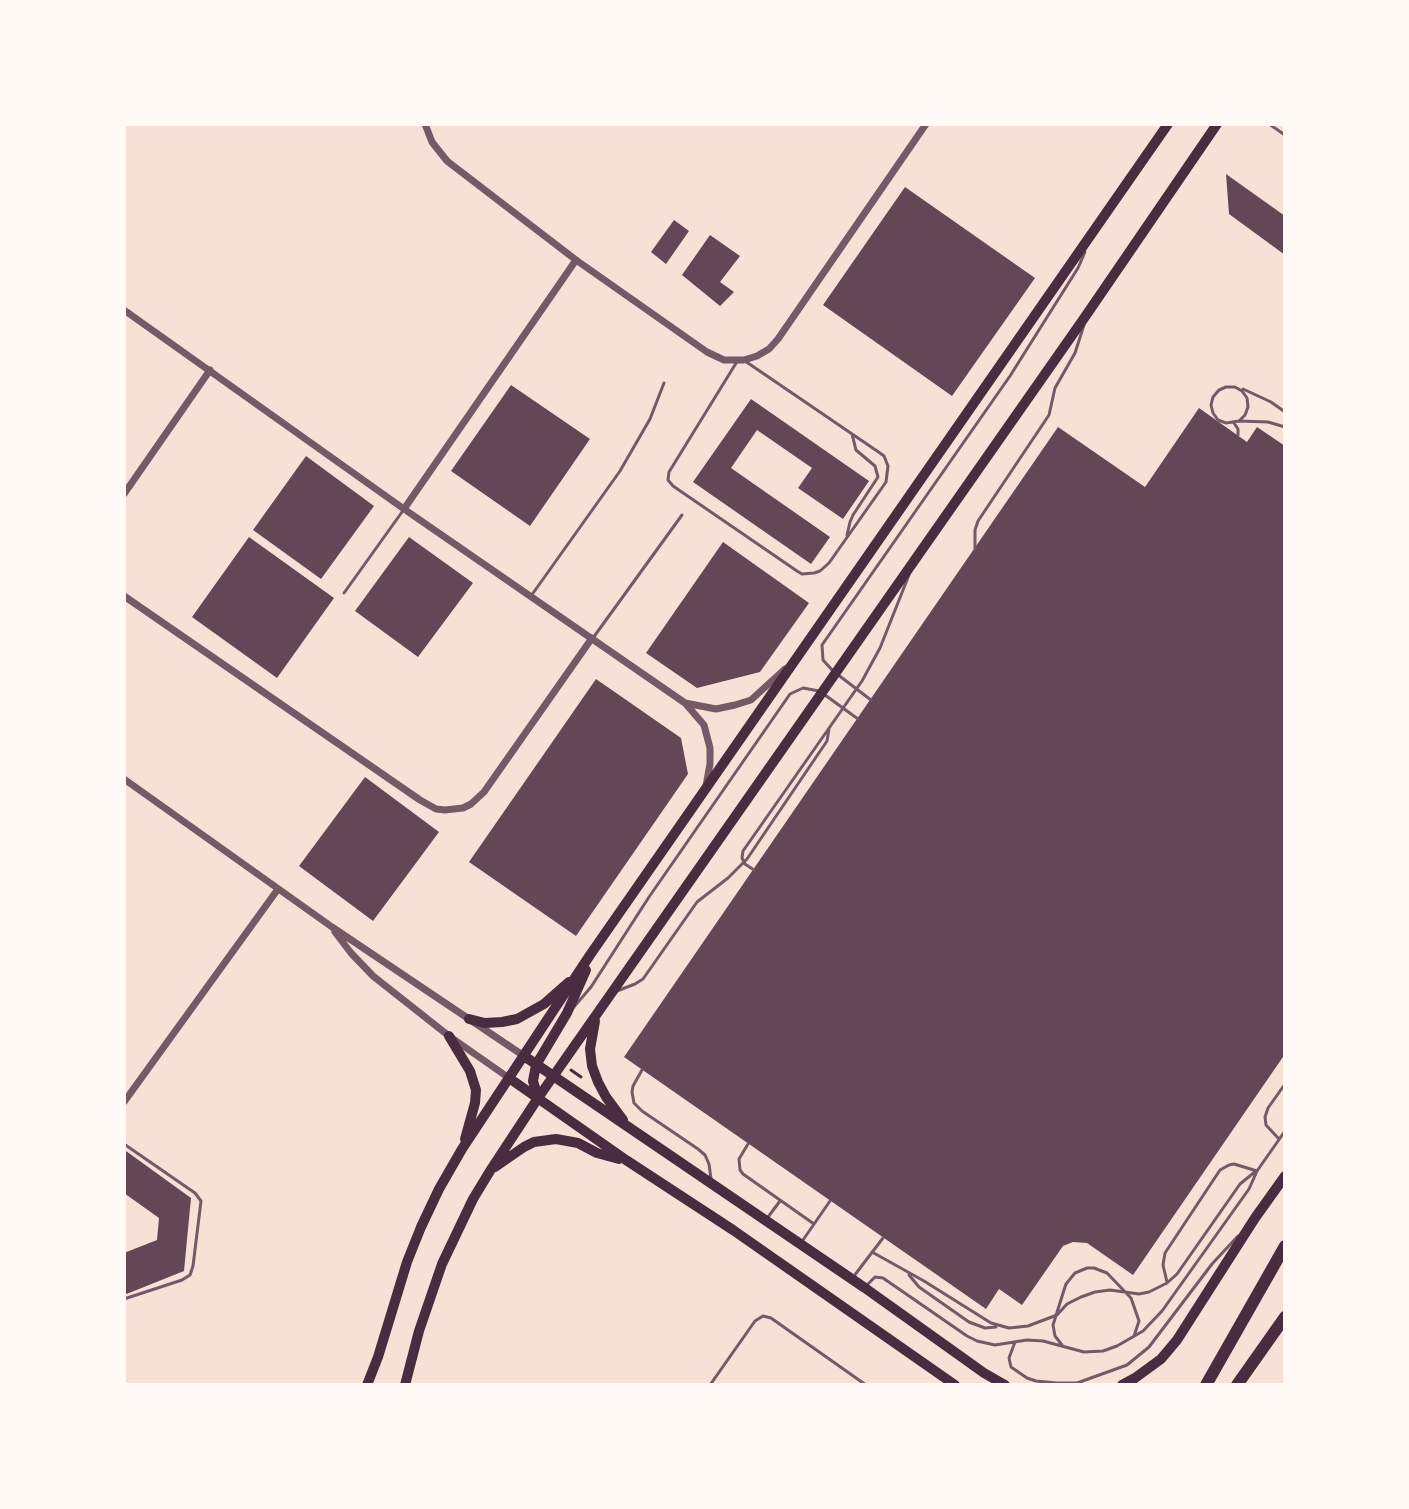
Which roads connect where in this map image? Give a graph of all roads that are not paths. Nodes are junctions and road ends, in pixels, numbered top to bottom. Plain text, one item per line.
1 (425, 124) edge
2 (926, 124) edge
3 (1217, 124) edge
4 (1269, 124) edge
5 (1164, 127) edge
6 (1285, 135) edge
7 (1094, 230) junction
8 (576, 260) junction
9 (124, 310) edge
10 (1087, 314) junction
11 (741, 360) junction
12 (210, 370) junction
13 (664, 383) dead end
14 (1235, 387) junction
15 (1285, 412) edge
16 (1236, 422) junction
17 (1285, 429) edge
18 (852, 434) junction
19 (1238, 435) dead end
20 (124, 494) edge
21 (404, 509) junction
22 (682, 515) dead end
23 (847, 536) junction
24 (975, 549) dead end
25 (915, 561) junction
26 (344, 593) dead end
27 (124, 596) edge
28 (531, 596) junction
29 (592, 638) junction
30 (795, 660) junction
31 (871, 700) dead end
32 (685, 703) junction
33 (858, 719) dead end
34 (829, 728) junction
35 (124, 779) edge
36 (705, 788) junction
37 (754, 870) dead end
38 (278, 889) junction
39 (332, 927) junction
40 (590, 955) junction
41 (579, 972) junction
42 (613, 992) junction
43 (567, 1013) junction
44 (596, 1015) junction
45 (469, 1019) junction
46 (449, 1036) junction
47 (524, 1056) junction
48 (536, 1065) junction
49 (642, 1070) dead end
50 (553, 1076) junction
51 (509, 1078) junction
52 (1285, 1084) edge
53 (538, 1098) junction
54 (124, 1102) edge
55 (629, 1128) junction
56 (1285, 1131) edge
57 (1279, 1139) junction
58 (124, 1144) edge
59 (748, 1144) dead end
60 (462, 1149) junction
61 (626, 1160) junction
62 (490, 1171) junction
63 (1257, 1171) junction
64 (1285, 1176) edge
65 (711, 1183) junction
66 (780, 1201) junction
67 (830, 1201) dead end
68 (1255, 1218) junction
69 (765, 1220) junction
70 (814, 1224) junction
71 (883, 1238) dead end
72 (800, 1244) junction
73 (1285, 1246) edge
74 (872, 1252) junction
75 (908, 1273) junction
76 (852, 1280) junction
77 (1167, 1283) junction
78 (865, 1288) junction
79 (1125, 1293) junction
80 (124, 1299) edge
81 (1057, 1315) junction
82 (1285, 1317) edge
83 (999, 1327) junction
84 (1134, 1338) junction
85 (1015, 1342) junction
86 (1062, 1345) junction
87 (984, 1379) edge
88 (367, 1385) edge
89 (405, 1385) edge
90 (710, 1385) edge
91 (866, 1385) edge
92 (955, 1385) edge
93 (1005, 1385) edge
94 (1122, 1385) edge
95 (1206, 1385) edge
96 (1237, 1385) edge

1 - 8 street
2 - 11 street
3 - 10 main road
4 - 6 lane
5 - 7 main road
7 - 30 main road
7 - 31 lane
8 - 11 street
8 - 21 street
9 - 12 street
10 - 24 lane
10 - 25 main road
11 - 18 lane
11 - 23 lane
12 - 20 street
12 - 21 street
13 - 28 lane
14 - 15 lane
14 - 16 lane
14 - 16 lane
16 - 17 lane
16 - 19 lane
18 - 23 lane
18 - 23 lane
21 - 26 lane
21 - 28 street
22 - 29 lane
25 - 34 lane
25 - 42 main road
27 - 29 street
28 - 29 street
29 - 32 street
30 - 32 street
30 - 36 main road
32 - 36 street
33 - 43 lane
34 - 37 lane
34 - 42 lane
35 - 38 street
36 - 40 main road
38 - 39 street
38 - 54 street
39 - 45 street
39 - 46 street
40 - 41 main road
40 - 43 main road
41 - 45 main road
41 - 47 main road
42 - 44 main road
43 - 48 main road
44 - 50 main road
44 - 55 main road
45 - 47 street
46 - 51 street
46 - 60 main road
47 - 48 main road
47 - 51 main road
48 - 50 main road
48 - 53 main road
49 - 65 lane
50 - 53 main road
50 - 55 main road
51 - 53 main road
51 - 60 main road
52 - 57 lane
53 - 61 main road
53 - 62 main road
55 - 65 main road
56 - 57 lane
57 - 63 lane
58 - 80 lane
59 - 66 lane
60 - 88 main road
61 - 62 main road
61 - 92 main road
62 - 89 main road
63 - 77 lane
63 - 77 lane
63 - 84 lane
64 - 68 main road
65 - 69 main road
66 - 69 lane
66 - 70 lane
67 - 70 lane
68 - 85 lane
68 - 94 main road
69 - 72 main road
70 - 72 lane
71 - 74 lane
72 - 76 main road
73 - 95 highway
74 - 75 lane
74 - 76 lane
75 - 83 lane
75 - 83 lane
76 - 78 main road
77 - 79 lane
78 - 85 lane
78 - 87 main road
79 - 81 lane
79 - 81 lane
79 - 84 lane
81 - 83 lane
81 - 86 lane
82 - 96 highway
84 - 86 lane
85 - 86 lane
87 - 93 main road
90 - 91 lane

